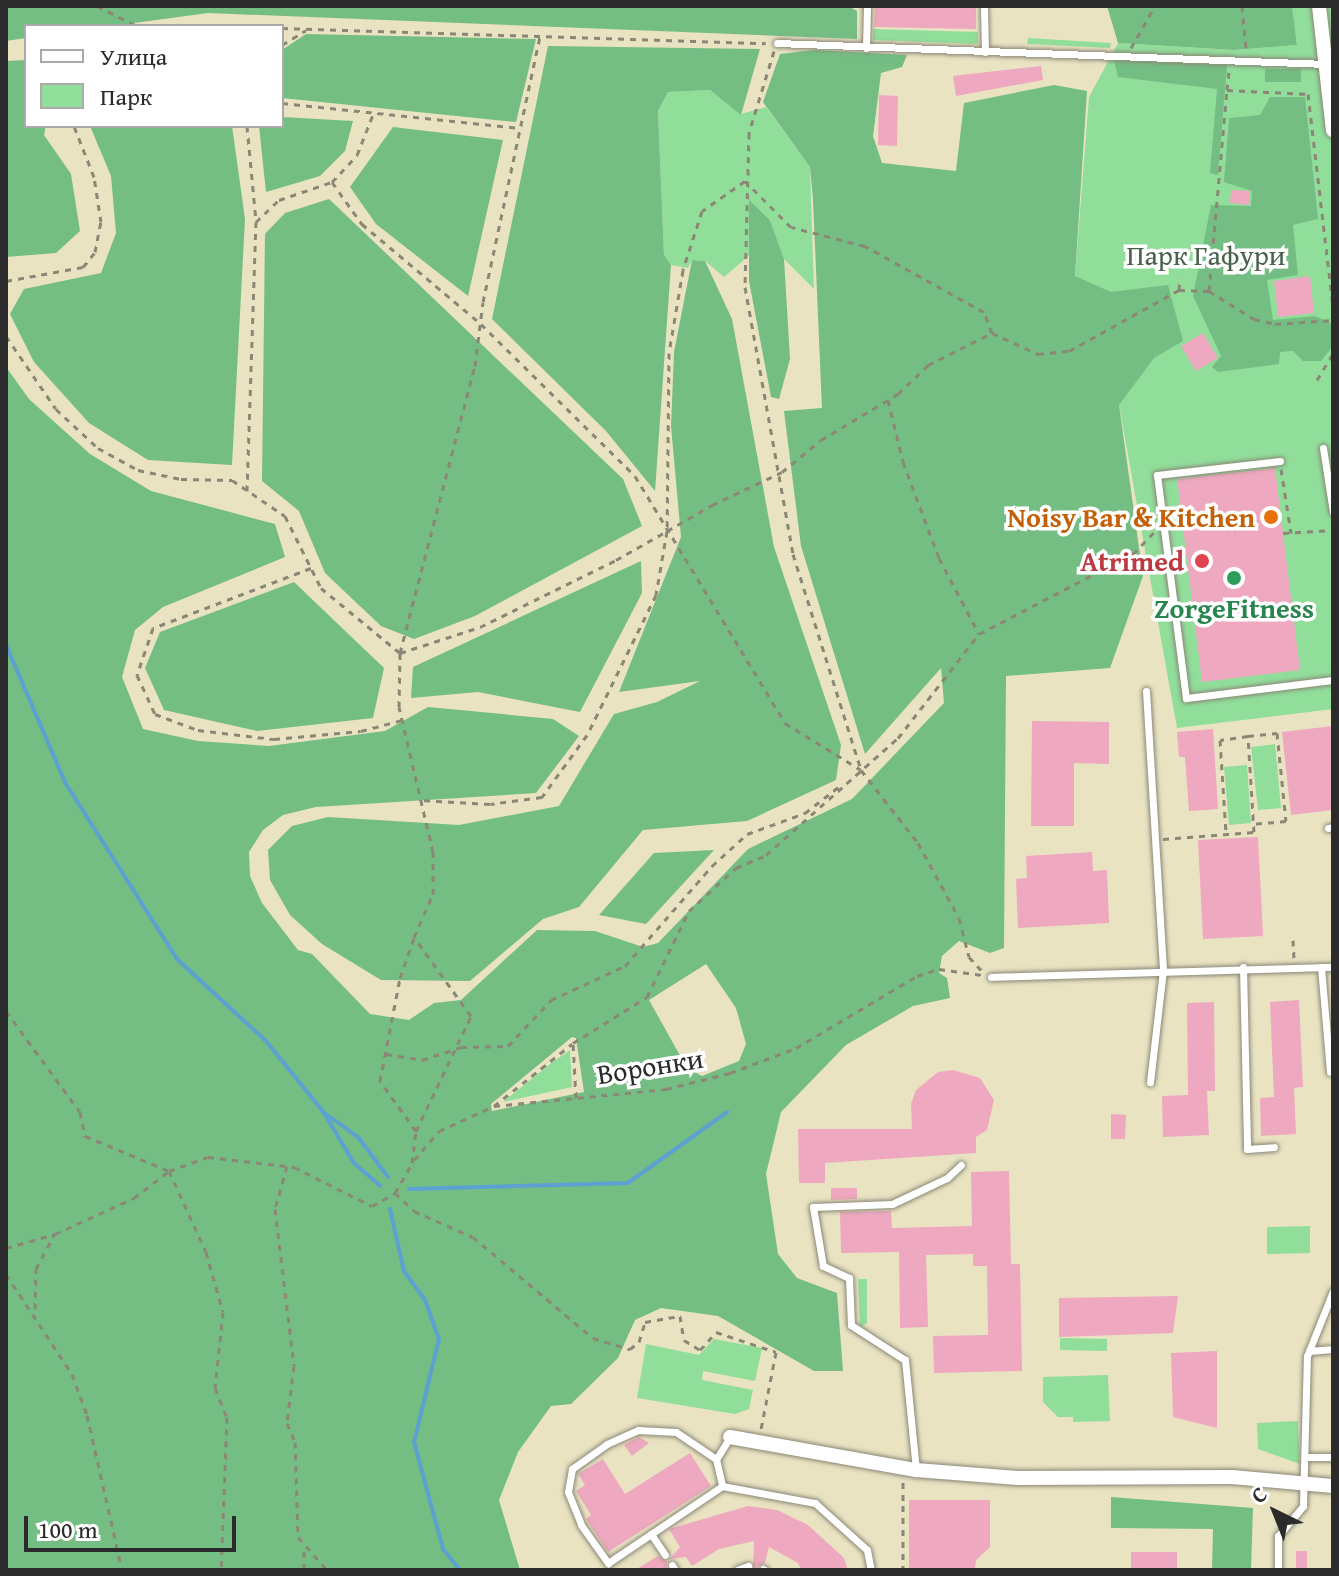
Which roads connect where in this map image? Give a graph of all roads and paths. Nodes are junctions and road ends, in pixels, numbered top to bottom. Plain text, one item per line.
1 (97, 6) edge
2 (867, 6) edge
3 (984, 6) edge
4 (1155, 6) edge
5 (1242, 6) edge
6 (1319, 6) edge
7 (125, 20) junction
8 (122, 24) edge
9 (133, 24) edge
10 (284, 28) edge
11 (308, 29) junction
12 (540, 35) junction
13 (777, 43) junction
14 (284, 44) edge
15 (866, 48) junction
16 (985, 52) junction
17 (1126, 57) junction
18 (1229, 61) junction
19 (1247, 61) junction
20 (1325, 64) junction
21 (1227, 90) junction
22 (284, 103) edge
23 (374, 112) junction
24 (75, 128) edge
25 (247, 128) edge
26 (520, 128) junction
27 (1333, 130) edge
28 (745, 181) junction
29 (332, 182) junction
30 (256, 222) junction
31 (1180, 278) dead end
32 (6, 281) edge
33 (1179, 290) junction
34 (1209, 291) junction
35 (1333, 308) edge
36 (1333, 320) edge
37 (481, 324) junction
38 (992, 333) junction
39 (6, 336) edge
40 (1333, 353) edge
41 (1317, 380) dead end
42 (888, 400) junction
43 (1323, 448) dead end
44 (1280, 461) joint
45 (782, 472) junction
46 (247, 491) junction
47 (1333, 512) edge
48 (1163, 523) junction
49 (1333, 530) edge
50 (667, 531) junction
51 (1283, 533) dead end
52 (1291, 533) junction
53 (311, 568) junction
54 (979, 634) junction
55 (400, 653) junction
56 (1333, 680) edge
57 (1146, 691) dead end
58 (402, 720) junction
59 (1248, 736) junction
60 (861, 770) junction
61 (420, 800) junction
62 (1254, 824) junction
63 (1226, 834) junction
64 (1159, 839) junction
65 (414, 937) junction
66 (1293, 940) dead end
67 (1243, 967) junction
68 (1294, 967) junction
69 (1321, 967) junction
70 (1333, 967) edge
71 (1163, 970) junction
72 (991, 977) junction
73 (6, 1011) edge
74 (573, 1043) junction
75 (461, 1047) junction
76 (386, 1054) junction
77 (1330, 1072) dead end
78 (1150, 1082) dead end
79 (576, 1098) junction
80 (494, 1106) junction
81 (416, 1131) junction
82 (1274, 1147) dead end
83 (412, 1163) junction
84 (961, 1165) dead end
85 (287, 1166) junction
86 (169, 1171) junction
87 (395, 1193) junction
88 (55, 1234) junction
89 (6, 1248) edge
90 (6, 1274) edge
91 (1333, 1291) edge
92 (35, 1310) junction
93 (1333, 1349) edge
94 (1309, 1351) junction
95 (730, 1437) joint
96 (759, 1442) junction
97 (1305, 1457) junction
98 (1333, 1457) edge
99 (716, 1459) junction
100 (909, 1469) junction
101 (722, 1486) junction
102 (1304, 1486) junction
103 (1333, 1486) edge
104 (651, 1534) junction
105 (304, 1549) junction
106 (665, 1555) dead end
107 (748, 1566) dead end
108 (122, 1570) edge
109 (221, 1570) edge
110 (304, 1570) edge
111 (327, 1570) edge
112 (737, 1570) edge
113 (871, 1570) edge
114 (903, 1570) edge
115 (1278, 1570) edge

1 - 7 path
2 - 15 lane
3 - 16 lane
4 - 17 path
5 - 19 path
6 - 20 street
7 - 8 path
7 - 9 path
10 - 11 path
11 - 12 path
11 - 14 path
12 - 13 path
12 - 26 path
13 - 15 lane
13 - 28 path
15 - 16 lane
16 - 17 lane
17 - 18 lane
18 - 19 lane
18 - 21 path
19 - 20 lane
20 - 27 street
21 - 34 path
21 - 35 path
22 - 23 path
23 - 26 path
23 - 29 path
24 - 32 path
25 - 30 path
26 - 37 path
28 - 38 path
28 - 45 path
28 - 50 path
29 - 30 path
29 - 37 path
30 - 46 path
31 - 33 path
33 - 34 path
33 - 38 path
34 - 36 path
37 - 50 path
37 - 55 path
38 - 42 path
39 - 46 path
40 - 41 path
42 - 45 path
42 - 54 path
43 - 47 lane
44 - 48 lane
44 - 52 path
45 - 50 path
45 - 60 path
46 - 53 path
48 - 54 path
48 - 56 lane
49 - 52 path
50 - 55 path
50 - 60 path
50 - 61 path
51 - 52 path
53 - 55 path
53 - 58 path
54 - 60 path
55 - 58 path
57 - 64 lane
58 - 61 path
59 - 62 path
59 - 62 path
59 - 63 path
60 - 72 path
60 - 74 path
60 - 75 path
61 - 65 path
62 - 63 path
63 - 64 path
64 - 71 lane
65 - 75 path
65 - 76 path
66 - 68 path
67 - 68 lane
67 - 71 lane
67 - 82 lane
68 - 69 lane
69 - 70 lane
69 - 77 lane
71 - 72 lane
71 - 78 lane
72 - 79 path, Воронки
73 - 86 path
74 - 79 path
74 - 80 path
75 - 76 path
75 - 81 path
76 - 81 path
79 - 80 path, Воронки
80 - 83 path, Воронки
81 - 83 path
83 - 87 path
84 - 100 lane
85 - 86 path
85 - 87 path
85 - 105 path
86 - 88 path
86 - 109 path
87 - 96 path
88 - 89 path
88 - 92 path
90 - 92 path
91 - 94 lane
92 - 108 path
93 - 94 lane
94 - 97 lane
95 - 96 street
95 - 99 lane
96 - 100 street
97 - 98 lane
97 - 102 lane
99 - 101 lane
99 - 104 lane
100 - 102 street
100 - 114 path
101 - 104 lane
101 - 113 lane
102 - 103 street
102 - 115 lane
104 - 106 lane
105 - 110 path
105 - 111 path
107 - 112 lane

